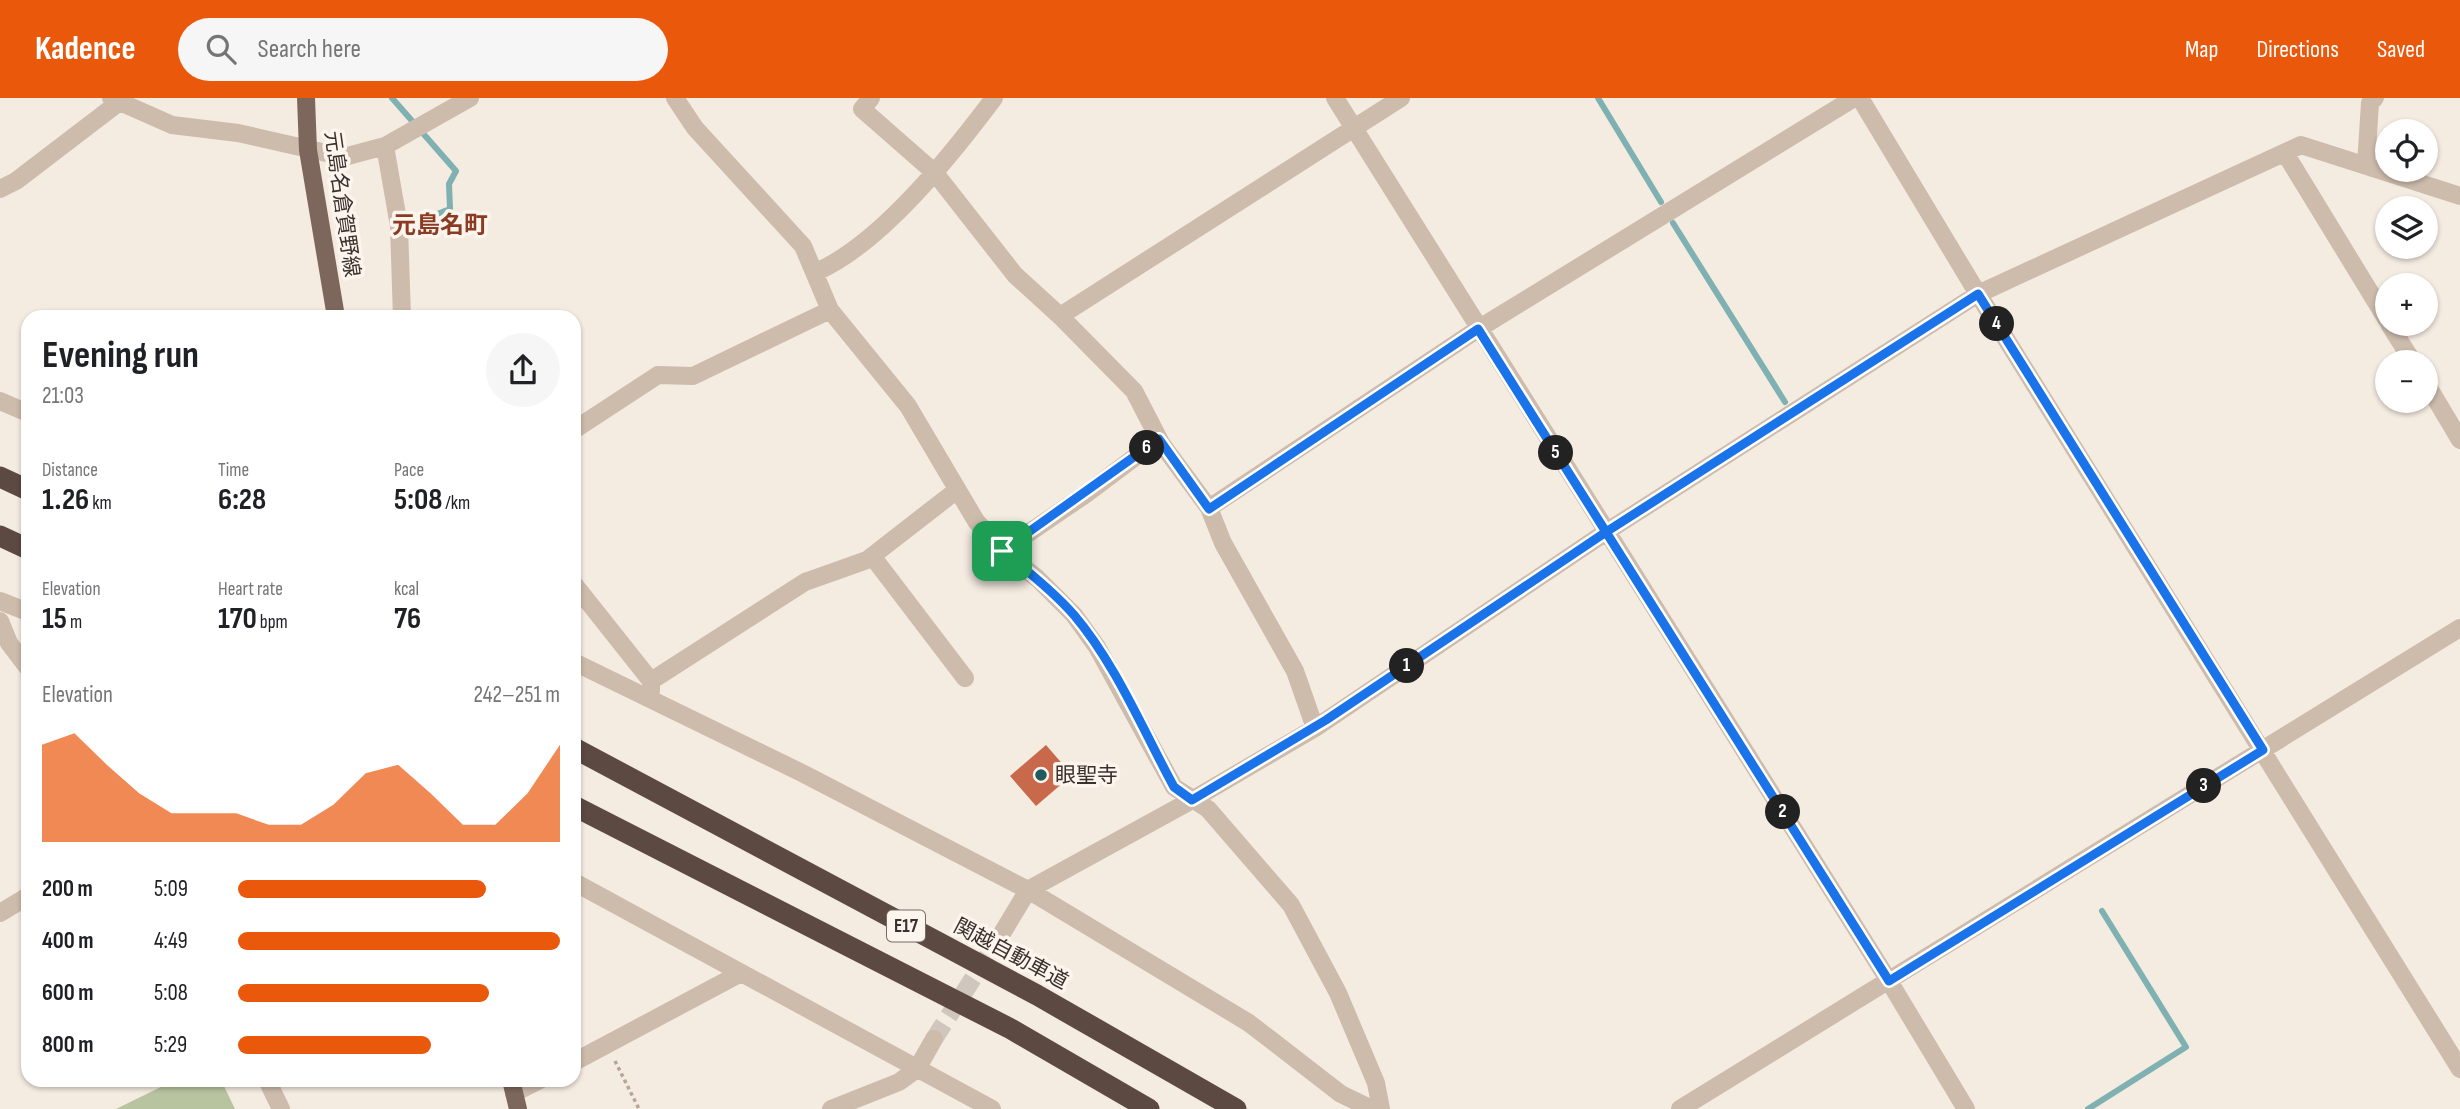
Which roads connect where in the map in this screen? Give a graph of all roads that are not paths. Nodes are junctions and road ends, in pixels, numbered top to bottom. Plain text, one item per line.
1 (306, 98) edge
2 (470, 98) edge
3 (676, 98) edge
4 (872, 98) edge
5 (994, 98) edge
6 (1335, 98) edge
7 (1401, 98) edge
8 (1854, 98) edge
9 (1860, 98) edge
10 (2375, 98) edge
11 (114, 101) edge
12 (1354, 128) junction
13 (385, 146) junction
14 (308, 150) junction
15 (2285, 153) junction
16 (2366, 165) junction
17 (935, 173) junction
18 (0, 189) edge
19 (2460, 196) edge
20 (816, 272) junction
21 (1978, 294) junction
22 (2375, 301) edge
23 (335, 310) edge
24 (402, 310) edge
25 (830, 310) junction
26 (1060, 316) junction
27 (1478, 329) junction
28 (0, 401) edge
29 (2438, 403) edge
30 (21, 410) edge
31 (581, 425) edge
32 (1159, 439) junction
33 (2460, 440) edge
34 (0, 477) edge
35 (21, 487) edge
36 (957, 490) junction
37 (1209, 509) junction
38 (1606, 532) junction
39 (0, 536) edge
40 (21, 546) edge
41 (1002, 551) junction
42 (872, 556) junction
43 (581, 593) edge
44 (0, 601) edge
45 (21, 609) edge
46 (0, 621) edge
47 (2460, 628) edge
48 (21, 659) edge
49 (581, 665) edge
50 (965, 678) dead end
51 (650, 681) junction
52 (651, 700) junction
53 (1315, 728) junction
54 (2263, 750) junction
55 (581, 752) edge
56 (1192, 800) junction
57 (581, 810) edge
58 (581, 886) edge
59 (1028, 890) junction
60 (21, 900) edge
61 (0, 913) edge
62 (1002, 935) tunnel mouth
63 (741, 973) junction
64 (1889, 981) junction
65 (934, 1039) tunnel mouth
66 (581, 1058) edge
67 (917, 1069) junction
68 (2460, 1069) edge
69 (270, 1087) edge
70 (281, 1109) edge
71 (831, 1109) edge
72 (992, 1109) edge
73 (1149, 1109) edge
74 (1236, 1109) edge
75 (1371, 1109) edge
76 (1381, 1109) edge
77 (1680, 1109) edge
78 (1966, 1109) edge

1 - 14 main road, 元島名倉賀野線
2 - 13 street
3 - 20 street
4 - 17 street
5 - 17 street
6 - 12 street
7 - 12 street
8 - 27 street
9 - 21 street
10 - 16 street
11 - 14 street
11 - 18 street
12 - 26 street
12 - 27 street
13 - 14 street
13 - 24 street
14 - 23 main road, 元島名倉賀野線
15 - 16 street
15 - 21 street
15 - 22 street
16 - 19 street
17 - 20 street
17 - 26 street
20 - 25 street
21 - 38 street
21 - 54 street
25 - 31 street
25 - 36 street
26 - 32 street
27 - 37 street
27 - 38 street
28 - 30 street
29 - 33 street
32 - 37 street
32 - 41 street
34 - 35 highway
36 - 41 street
36 - 42 street
37 - 53 street
38 - 53 street
38 - 64 street
39 - 40 highway
41 - 56 street
42 - 50 street
42 - 51 street
43 - 51 street
44 - 45 street
46 - 48 street
47 - 54 street
49 - 52 street
51 - 52 street
52 - 59 street
53 - 56 street
54 - 64 street
54 - 68 street
55 - 74 highway, 関越自動車道 / E17
56 - 59 street
56 - 76 street
57 - 73 highway, E17
58 - 63 street
59 - 62 street
59 - 75 street
60 - 61 street
63 - 66 street
63 - 67 street
64 - 77 street
64 - 78 street
65 - 67 street
67 - 71 street
67 - 72 street
69 - 70 street

